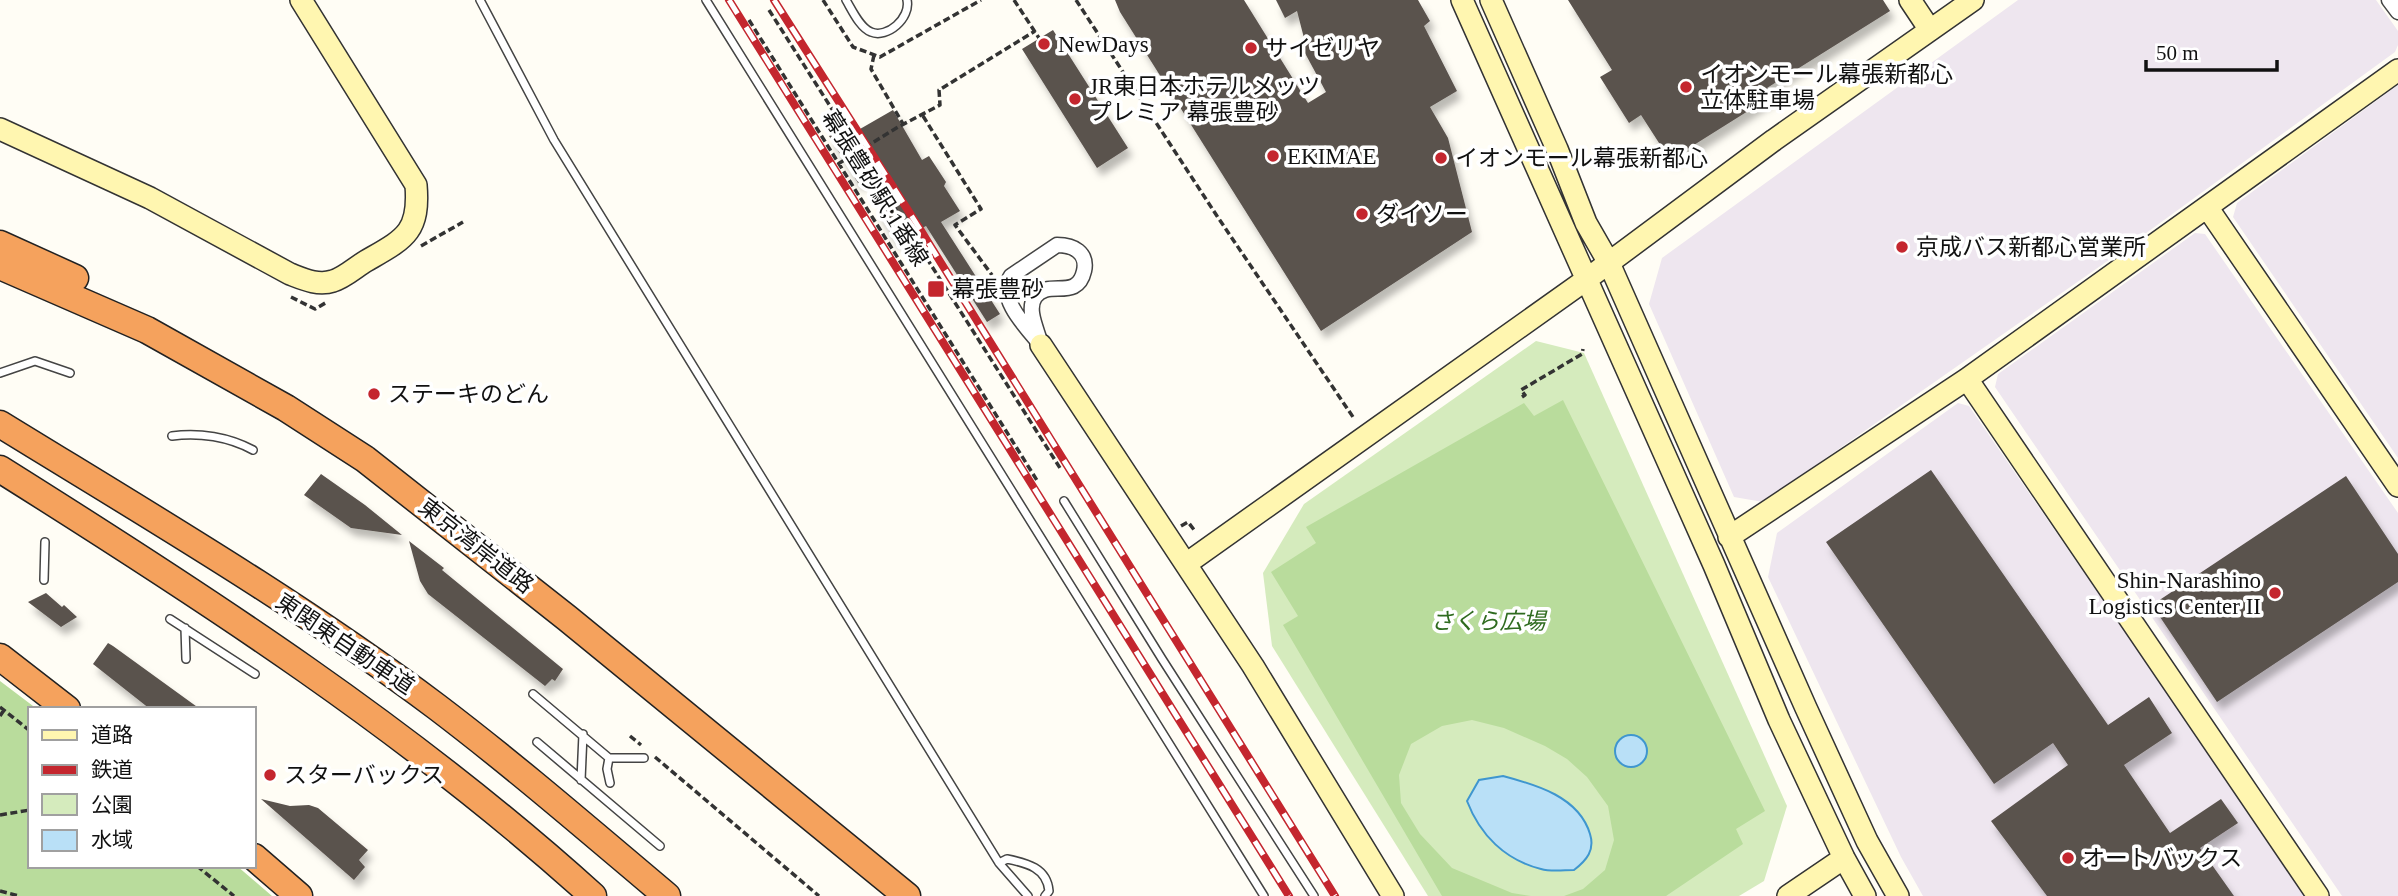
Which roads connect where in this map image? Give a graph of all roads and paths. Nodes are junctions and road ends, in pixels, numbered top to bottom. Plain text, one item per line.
1 (302, 0) edge
2 (480, 0) edge
3 (706, 0) edge
4 (846, 0) edge
5 (907, 0) edge
6 (1014, 0) edge
7 (1076, 0) edge
8 (1462, 0) edge
9 (1491, 0) edge
10 (1910, 0) edge
11 (1973, 0) edge
12 (2389, 0) edge
13 (769, 10) dead end
14 (2398, 12) edge
15 (749, 20) dead end
16 (1034, 30) junction
17 (1930, 30) junction
18 (1040, 38) dead end
19 (874, 55) dead end
20 (2398, 70) edge
21 (923, 116) junction
22 (904, 125) junction
23 (0, 129) edge
24 (856, 152) junction
25 (838, 164) junction
26 (867, 165) junction
27 (2207, 207) junction
28 (0, 244) edge
29 (1609, 263) junction
30 (0, 266) edge
31 (992, 275) dead end
32 (1587, 279) junction
33 (1041, 345) junction
34 (1583, 349) dead end
35 (0, 373) edge
36 (70, 373) dead end
37 (1967, 379) junction
38 (1522, 397) dead end
39 (1353, 417) dead end
40 (0, 424) edge
41 (172, 436) dead end
42 (253, 450) dead end
43 (365, 460) junction
44 (1060, 468) dead end
45 (0, 469) edge
46 (1038, 482) dead end
47 (2398, 486) edge
48 (1064, 501) dead end
49 (1179, 528) dead end
50 (1195, 531) dead end
51 (1729, 537) junction
52 (45, 542) dead end
53 (1186, 564) junction
54 (44, 580) dead end
55 (170, 619) dead end
56 (185, 628) junction
57 (0, 657) edge
58 (186, 659) dead end
59 (255, 674) dead end
60 (533, 694) dead end
61 (64, 707) edge
62 (2, 708) edge
63 (0, 716) edge
64 (28, 728) edge
65 (583, 734) junction
66 (630, 736) dead end
67 (537, 742) dead end
68 (609, 758) junction
69 (644, 758) dead end
70 (581, 780) junction
71 (610, 783) dead end
72 (28, 810) edge
73 (0, 815) edge
74 (660, 846) dead end
75 (1844, 858) junction
76 (256, 860) edge
77 (999, 863) junction
78 (199, 868) edge
79 (0, 891) edge
80 (19, 896) edge
81 (234, 896) edge
82 (299, 896) edge
83 (593, 896) edge
84 (667, 896) edge
85 (819, 896) edge
86 (907, 896) edge
87 (1028, 896) edge
88 (1045, 896) edge
89 (1264, 896) edge
90 (1314, 896) edge
91 (1393, 896) edge
92 (1788, 896) edge
93 (1865, 896) edge
94 (1898, 896) edge
95 (2318, 896) edge

1 - 23 street
2 - 77 lane
3 - 89 lane
4 - 5 lane
6 - 16 path
7 - 39 path
8 - 32 street
9 - 29 street
10 - 17 street
11 - 17 street
12 - 14 street
13 - 26 path, bridge
15 - 25 path, 幕張豊砂駅;1番線
16 - 18 path
16 - 21 path
17 - 29 street
19 - 22 path
20 - 27 street
21 - 22 path
21 - 31 path
22 - 24 path
24 - 25 path
24 - 26 path
25 - 46 path, 幕張豊砂駅;1番線
26 - 44 path, bridge
27 - 37 street
27 - 47 street
28 - 43 highway
29 - 32 street
29 - 51 street
30 - 43 highway, 東京湾岸道路
32 - 53 street
32 - 75 street
33 - 33 street
33 - 53 street
34 - 38 path
35 - 36 lane
37 - 51 street
37 - 95 street
40 - 84 highway, 東関東自動車道
41 - 42 lane
43 - 86 highway, 東京湾岸道路
45 - 83 highway, 東関東自動車道
48 - 90 lane
49 - 50 path
51 - 94 street
52 - 54 lane
53 - 91 street
55 - 56 lane
56 - 58 lane
56 - 59 lane
57 - 61 highway
60 - 65 lane
62 - 63 path
62 - 64 path
65 - 68 lane
65 - 70 lane
66 - 85 path
67 - 70 lane
68 - 69 lane
68 - 71 lane
70 - 74 lane
72 - 73 path
75 - 92 street
75 - 93 street
76 - 82 highway
77 - 87 lane
77 - 88 lane
78 - 81 path
79 - 80 path

